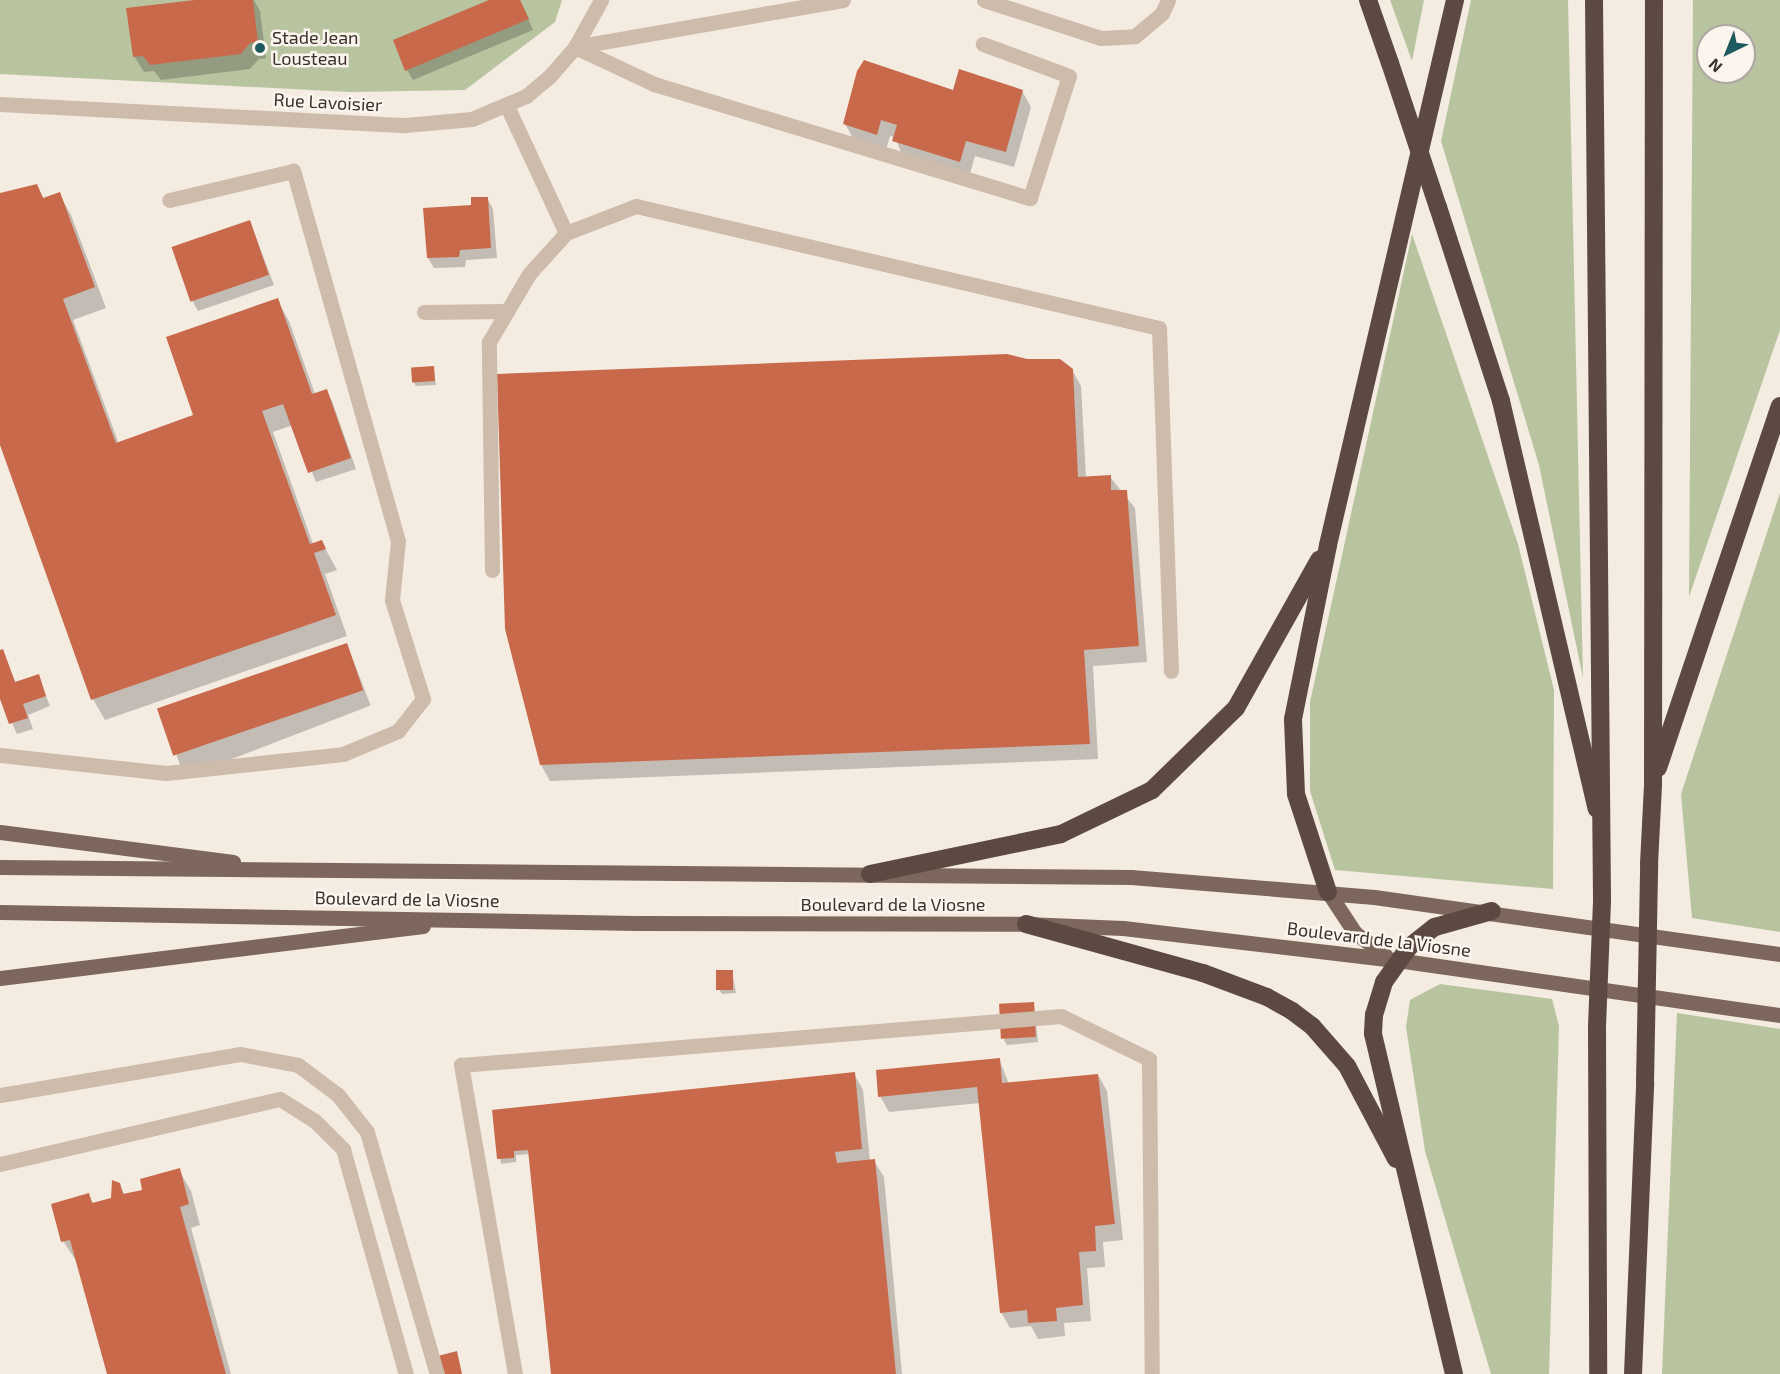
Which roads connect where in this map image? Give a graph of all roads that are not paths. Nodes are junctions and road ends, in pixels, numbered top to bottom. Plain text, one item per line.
1 (601, 0) edge
2 (843, 0) edge
3 (984, 0) edge
4 (1168, 0) edge
5 (1368, 0) edge
6 (1455, 0) edge
7 (1594, 0) edge
8 (1654, 0) edge
9 (983, 44) dead end
10 (575, 47) junction
11 (0, 104) edge
12 (507, 106) junction
13 (169, 200) dead end
14 (566, 233) junction
15 (507, 311) junction
16 (424, 312) dead end
17 (1780, 406) edge
18 (1328, 546) junction
19 (492, 570) dead end
20 (1171, 671) dead end
21 (0, 755) edge
22 (1653, 784) junction
23 (0, 832) edge
24 (1604, 840) junction
25 (0, 867) edge
26 (301, 870) junction
27 (870, 874) junction
28 (1328, 892) junction
29 (1492, 911) junction
30 (0, 912) edge
31 (477, 919) junction
32 (1026, 924) junction
33 (1780, 954) edge
34 (1397, 960) junction
35 (0, 978) edge
36 (1780, 1015) edge
37 (0, 1095) edge
38 (0, 1164) edge
39 (1412, 1193) junction
40 (406, 1374) edge
41 (437, 1374) edge
42 (515, 1374) edge
43 (1152, 1374) edge
44 (1454, 1374) edge
45 (1598, 1374) edge
46 (1633, 1374) edge

1 - 10 street, Rue Lavoisier
2 - 10 street
3 - 4 street
5 - 24 highway, bridge
6 - 18 highway
7 - 24 highway
8 - 22 highway
9 - 10 street
10 - 12 street, Rue Lavoisier
11 - 12 street, Rue Lavoisier
12 - 14 street
13 - 21 street
14 - 15 street
14 - 20 street
15 - 16 street
15 - 19 street
17 - 22 highway
18 - 27 highway
18 - 28 highway
22 - 46 highway, bridge
23 - 26 main road
24 - 45 highway, bridge
25 - 26 main road, Boulevard de la Viosne
26 - 27 main road, Boulevard de la Viosne
27 - 28 main road, Boulevard de la Viosne
28 - 29 main road, Boulevard de la Viosne
28 - 34 main road
29 - 33 main road, Boulevard de la Viosne
29 - 34 highway
30 - 31 main road, Boulevard de la Viosne
31 - 32 main road, Boulevard de la Viosne
31 - 35 main road
32 - 34 main road, Boulevard de la Viosne
32 - 39 highway
34 - 36 main road, Boulevard de la Viosne
34 - 39 highway
37 - 41 street
38 - 40 street
39 - 44 highway
42 - 43 street

